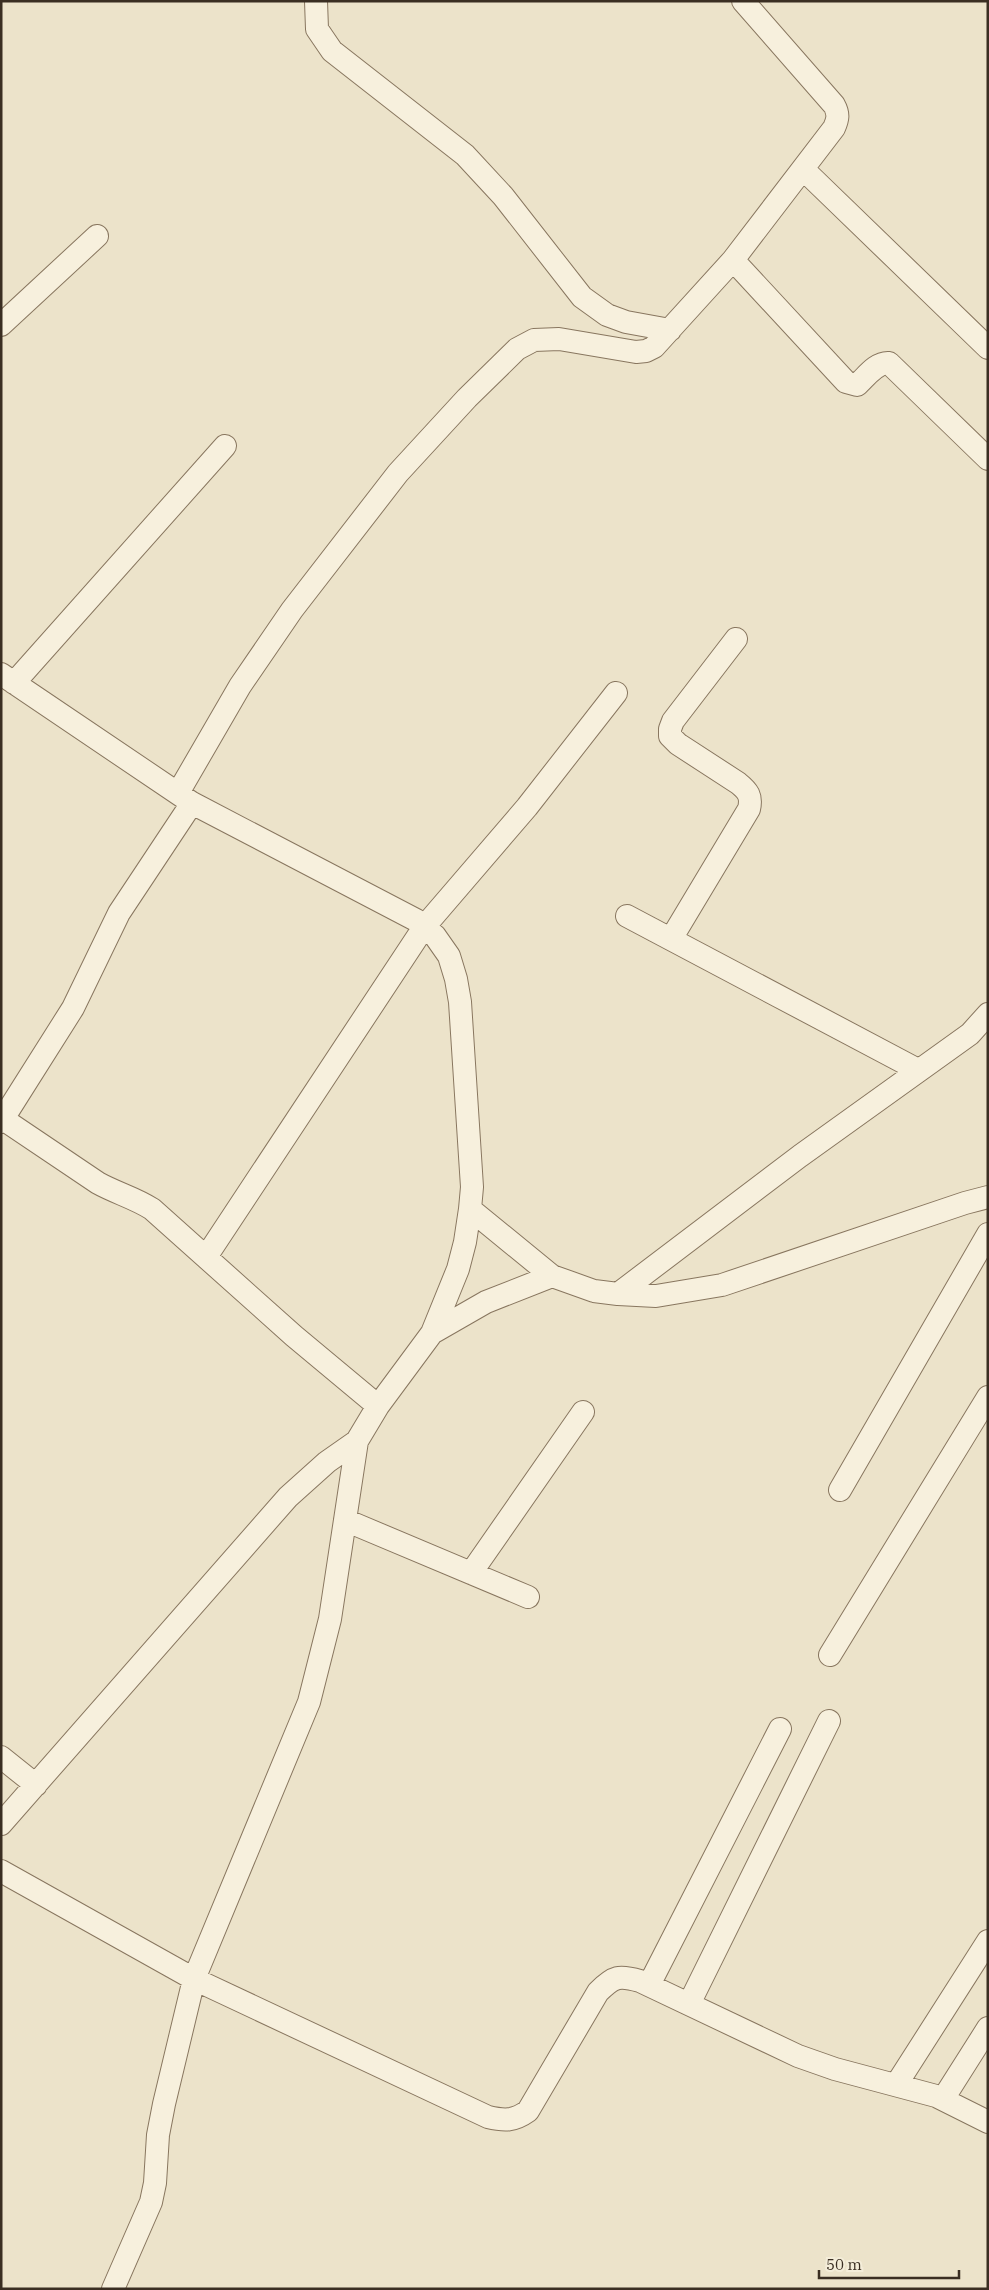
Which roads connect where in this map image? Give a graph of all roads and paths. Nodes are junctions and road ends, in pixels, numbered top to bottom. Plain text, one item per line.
1 (316, 1) edge
2 (743, 1) edge
3 (803, 169) junction
4 (97, 236) dead end
5 (733, 260) junction
6 (1, 325) edge
7 (670, 330) junction
8 (988, 348) edge
9 (225, 446) dead end
10 (988, 459) edge
11 (736, 638) dead end
12 (8, 678) edge
13 (616, 693) dead end
14 (185, 798) junction
15 (627, 916) dead end
16 (424, 927) junction
17 (671, 939) junction
18 (988, 1014) edge
19 (918, 1070) junction
20 (2, 1121) edge
21 (988, 1197) edge
22 (470, 1209) junction
23 (988, 1234) edge
24 (206, 1256) junction
25 (552, 1276) junction
26 (618, 1294) junction
27 (432, 1334) junction
28 (988, 1397) edge
29 (378, 1406) junction
30 (583, 1412) dead end
31 (357, 1441) junction
32 (840, 1490) dead end
33 (345, 1520) junction
34 (471, 1573) junction
35 (528, 1597) dead end
36 (830, 1655) dead end
37 (829, 1720) dead end
38 (780, 1729) dead end
39 (1, 1757) edge
40 (36, 1786) junction
41 (1, 1824) edge
42 (1, 1871) edge
43 (988, 1940) edge
44 (194, 1979) junction
45 (649, 1985) junction
46 (689, 2004) junction
47 (988, 2028) edge
48 (896, 2085) junction
49 (943, 2099) junction
50 (988, 2122) edge
51 (113, 2289) edge

1 - 7 street
2 - 3 street
3 - 5 street
3 - 8 street
4 - 6 street
5 - 7 street
5 - 10 street
7 - 14 street
9 - 12 street
11 - 17 street
12 - 14 street
13 - 16 street
14 - 16 street
14 - 20 street
15 - 17 street
16 - 22 street
16 - 24 street
17 - 19 street
18 - 19 street
19 - 26 street
20 - 24 street
21 - 26 street
22 - 25 street
22 - 27 street
23 - 32 street
24 - 29 street
25 - 26 street
25 - 27 street
27 - 29 street
28 - 36 street
29 - 31 street
30 - 34 street
31 - 33 street
31 - 40 street
33 - 34 street
33 - 44 street
34 - 35 street
37 - 46 street
38 - 45 street
39 - 40 street
40 - 41 street
42 - 44 street
43 - 48 street
44 - 45 street
44 - 51 street
45 - 46 street
46 - 48 street
47 - 49 street
48 - 49 street
49 - 50 street

